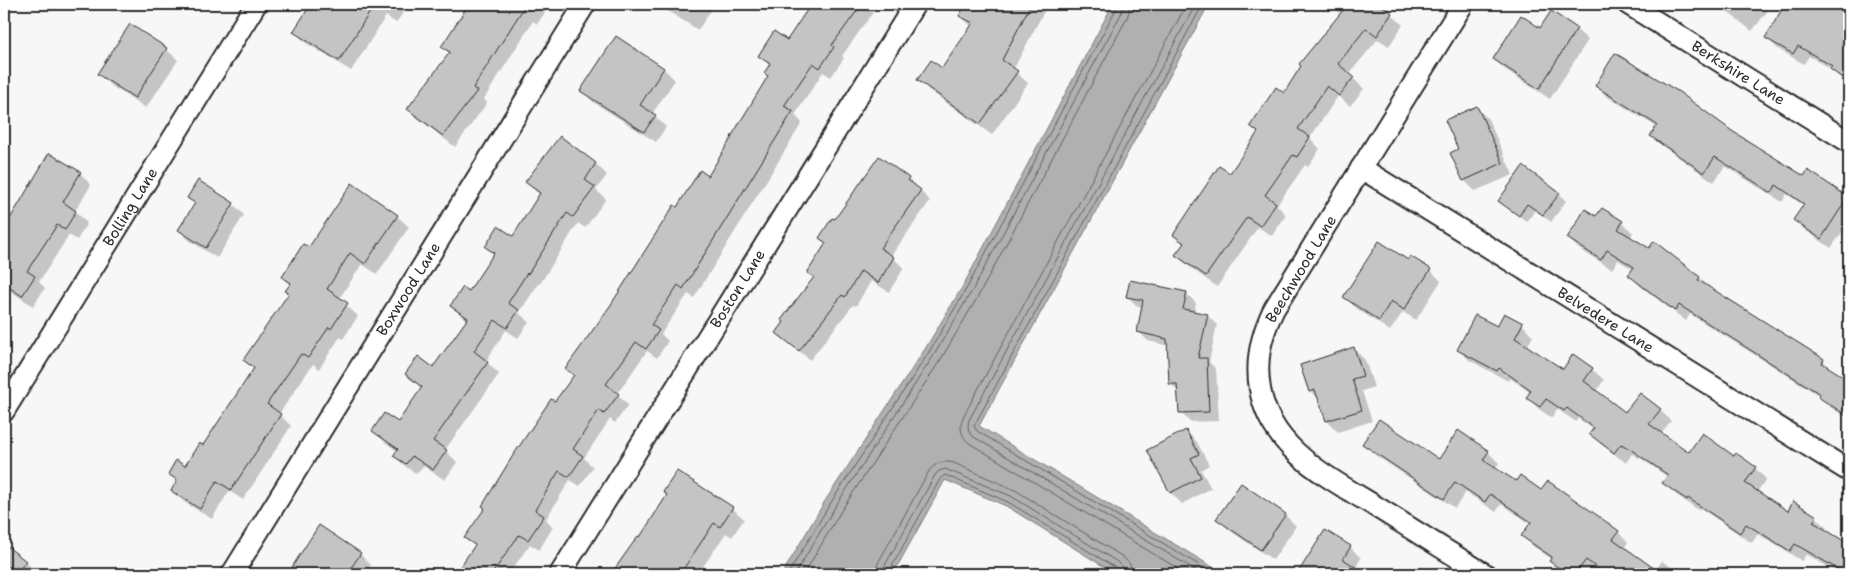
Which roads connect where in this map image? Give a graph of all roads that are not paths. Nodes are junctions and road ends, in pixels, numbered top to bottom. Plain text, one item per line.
1 (256, 4) edge
2 (586, 4) edge
3 (915, 4) edge
4 (1463, 4) edge
5 (1628, 4) edge
6 (1849, 142) edge
7 (1361, 168) junction
8 (4, 410) edge
9 (1849, 471) edge
10 (232, 574) edge
11 (560, 574) edge
12 (1485, 574) edge

1 - 8 street, Bolling Lane
2 - 10 street, Boxwood Lane
3 - 11 street, Boston Lane
4 - 7 street, Beechwood Lane
5 - 6 street, Berkshire Lane
7 - 9 street, Belvedere Lane
7 - 12 street, Beechwood Lane

